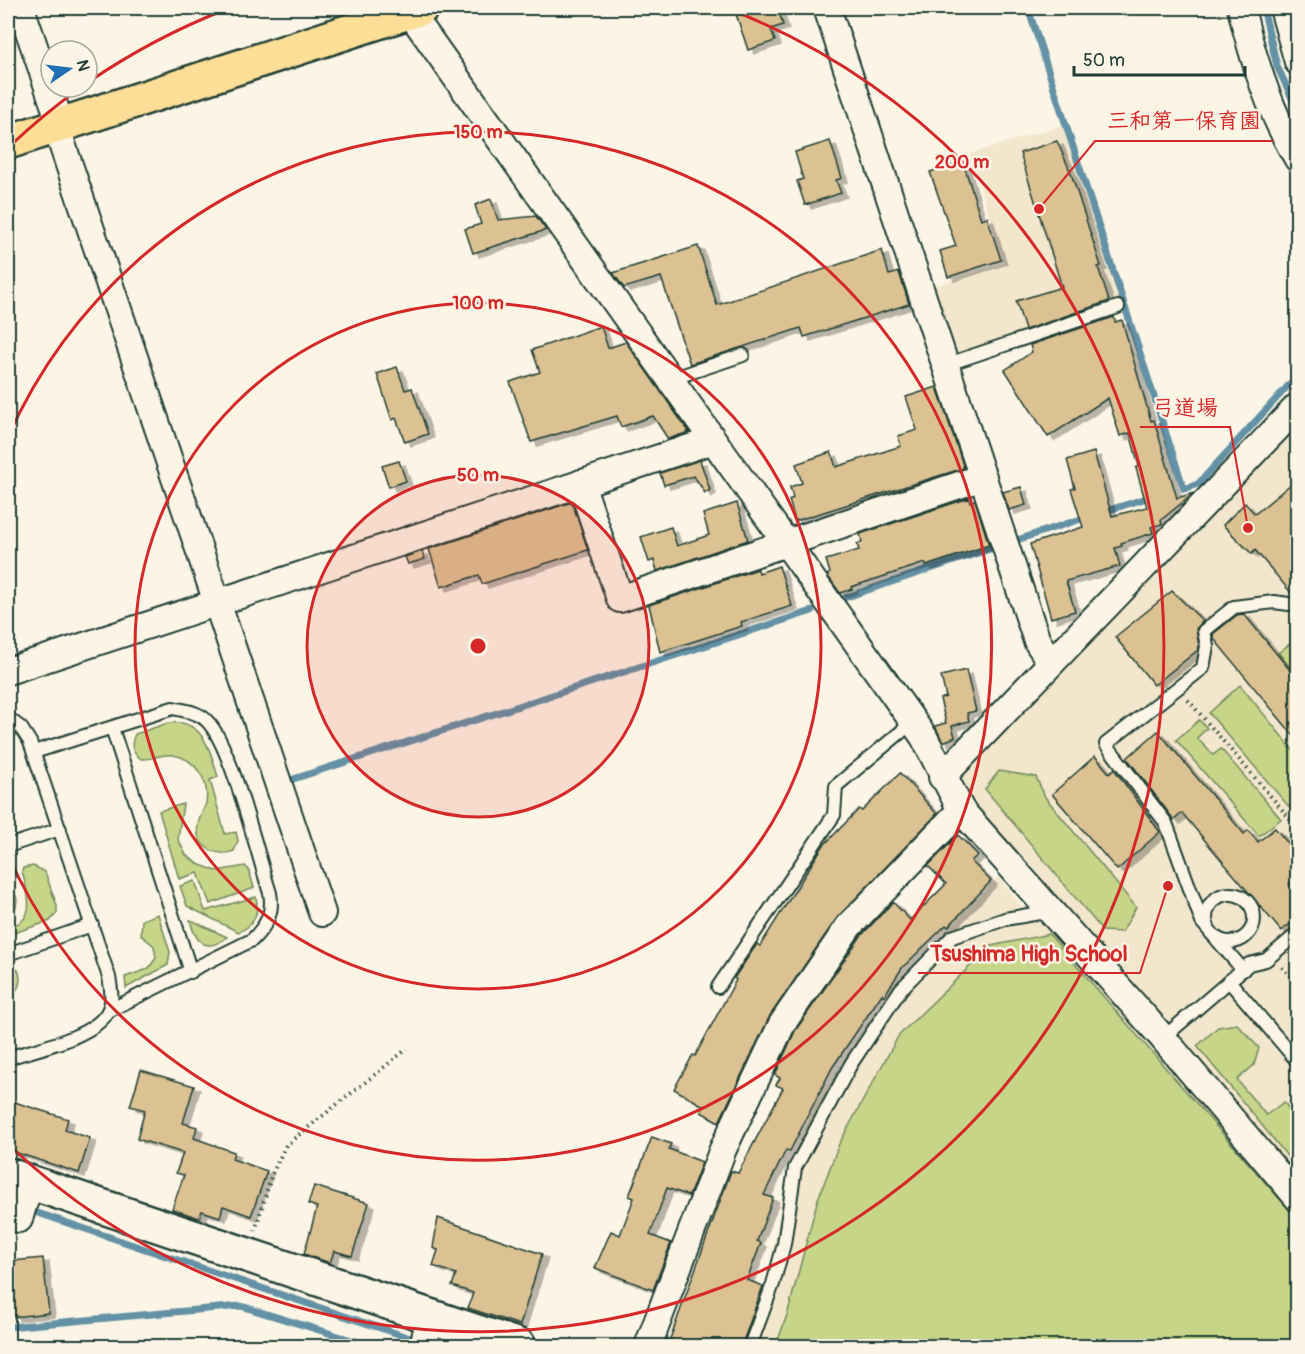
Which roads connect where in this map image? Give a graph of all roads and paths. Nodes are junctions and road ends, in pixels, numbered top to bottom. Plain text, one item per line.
1 (21, 8) edge
2 (827, 8) edge
3 (1240, 8) edge
4 (1283, 8) edge
5 (412, 9) edge
6 (1298, 62) edge
7 (58, 125) junction
8 (8, 142) edge
9 (1298, 159) edge
10 (1118, 307) dead end
11 (743, 355) dead end
12 (945, 365) junction
13 (668, 380) junction
14 (1298, 406) edge
15 (711, 441) junction
16 (983, 477) junction
17 (581, 483) junction
18 (785, 544) junction
19 (216, 601) junction
20 (1289, 604) dead end
21 (1051, 663) junction
22 (8, 671) edge
23 (1178, 688) junction
24 (8, 718) edge
25 (913, 722) junction
26 (112, 728) junction
27 (34, 752) junction
28 (942, 777) junction
29 (961, 810) junction
30 (1298, 828) edge
31 (60, 829) junction
32 (8, 846) edge
33 (1053, 911) junction
34 (322, 913) dead end
35 (92, 925) junction
36 (1298, 933) edge
37 (1212, 935) junction
38 (8, 954) edge
39 (1272, 955) junction
40 (1243, 970) junction
41 (191, 972) junction
42 (1229, 981) junction
43 (718, 987) dead end
44 (1298, 987) edge
45 (108, 1011) junction
46 (1163, 1038) junction
47 (406, 1049) dead end
48 (8, 1058) edge
49 (1298, 1062) edge
50 (1293, 1184) edge
51 (18, 1198) edge
52 (247, 1256) junction
53 (426, 1333) edge
54 (519, 1347) edge
55 (648, 1347) edge
56 (750, 1347) edge

1 - 7 street
2 - 12 street
3 - 9 street
4 - 6 street
5 - 7 highway
5 - 13 street
7 - 8 highway
7 - 19 street
10 - 12 lane
11 - 13 lane
12 - 16 street
13 - 15 street
14 - 21 street
15 - 17 street
15 - 18 street
16 - 18 street
16 - 21 street
17 - 18 street
17 - 19 street
18 - 25 street
19 - 22 street
19 - 34 street
20 - 23 lane
21 - 28 street
23 - 30 path
23 - 37 lane
24 - 27 lane
25 - 28 street
25 - 43 lane
26 - 27 lane
26 - 41 lane
26 - 41 lane
27 - 31 lane
28 - 29 street
29 - 33 street
29 - 55 street
31 - 32 lane
31 - 35 lane
33 - 46 street
33 - 56 lane
35 - 38 lane
35 - 45 lane
36 - 39 lane
37 - 37 lane
37 - 40 lane
39 - 40 lane
39 - 44 path
40 - 42 lane
41 - 45 lane
42 - 46 lane
42 - 49 lane
45 - 48 lane
46 - 50 street
47 - 52 path
51 - 52 street
52 - 53 street
53 - 54 street

